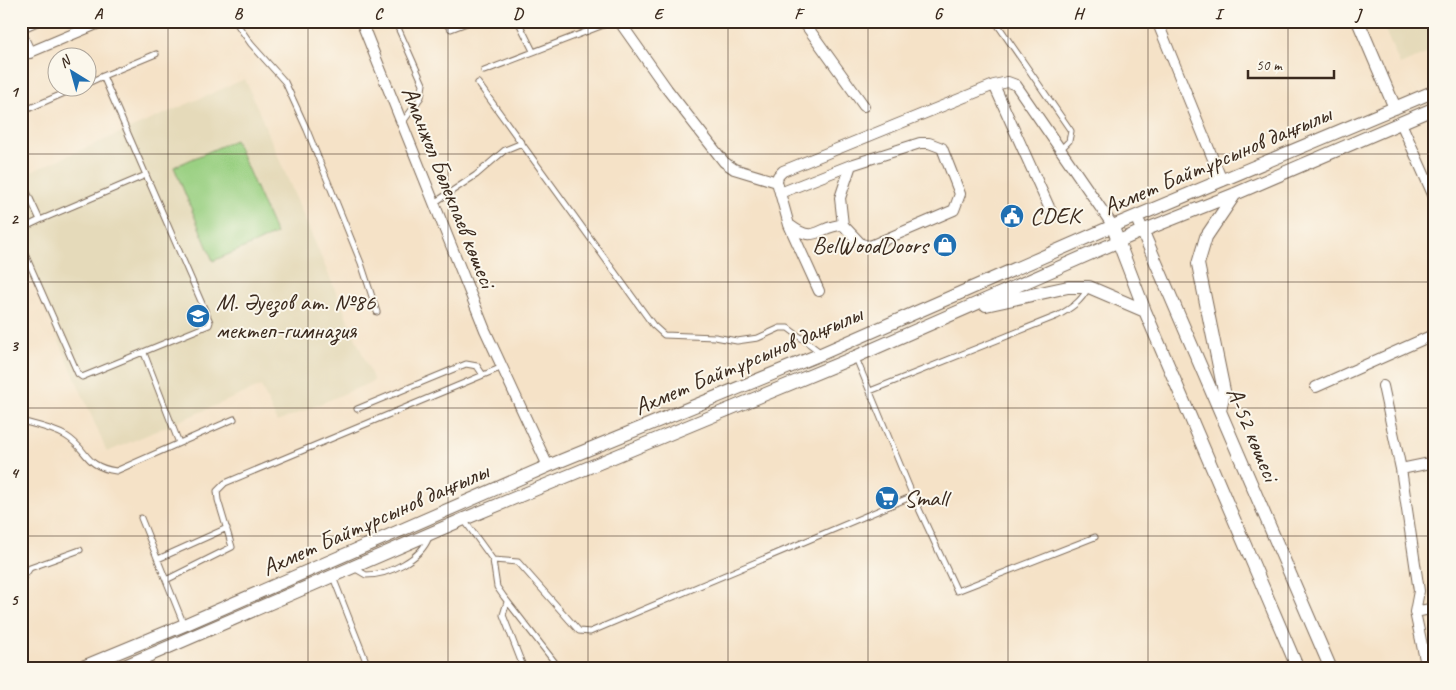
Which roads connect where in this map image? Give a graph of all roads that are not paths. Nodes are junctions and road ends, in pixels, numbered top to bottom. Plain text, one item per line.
1 (42, 21) edge
2 (104, 21) edge
3 (235, 21) edge
4 (361, 21) edge
5 (395, 21) edge
6 (443, 21) edge
7 (472, 21) edge
8 (518, 21) edge
9 (614, 21) edge
10 (619, 21) edge
11 (803, 21) edge
12 (995, 21) edge
13 (1158, 21) edge
14 (1358, 21) edge
15 (21, 30) edge
16 (21, 34) edge
17 (533, 51) junction
18 (26, 54) edge
19 (156, 54) dead end
20 (484, 72) dead end
21 (103, 76) junction
22 (98, 78) edge
23 (478, 84) dead end
24 (994, 85) junction
25 (1435, 91) edge
26 (53, 98) edge
27 (864, 106) dead end
28 (1395, 108) junction
29 (1435, 108) edge
30 (21, 112) edge
31 (402, 123) junction
32 (1401, 123) junction
33 (522, 144) junction
34 (1060, 150) junction
35 (851, 165) junction
36 (146, 176) junction
37 (21, 179) edge
38 (1222, 181) junction
39 (776, 182) junction
40 (780, 193) junction
41 (1235, 194) junction
42 (1435, 199) edge
43 (434, 203) junction
44 (1053, 216) dead end
45 (1136, 216) junction
46 (40, 220) junction
47 (789, 225) junction
48 (843, 225) junction
49 (1113, 226) junction
50 (21, 229) edge
51 (1142, 231) junction
52 (1118, 241) junction
53 (21, 244) edge
54 (1089, 286) junction
55 (819, 291) dead end
56 (976, 305) junction
57 (1145, 311) junction
58 (377, 312) dead end
59 (1435, 334) edge
60 (144, 353) junction
61 (822, 354) junction
62 (855, 357) junction
63 (500, 368) junction
64 (483, 375) junction
65 (1383, 386) dead end
66 (1316, 387) dead end
67 (870, 391) junction
68 (357, 409) dead end
69 (1220, 411) junction
70 (234, 419) dead end
71 (21, 420) edge
72 (179, 443) junction
73 (1435, 462) edge
74 (548, 466) junction
75 (1401, 469) junction
76 (913, 496) junction
77 (141, 518) dead end
78 (464, 519) junction
79 (227, 528) junction
80 (1095, 537) dead end
81 (80, 550) dead end
82 (158, 559) junction
83 (493, 560) junction
84 (333, 577) junction
85 (292, 578) junction
86 (166, 580) junction
87 (21, 581) edge
88 (298, 592) junction
89 (507, 602) junction
90 (1435, 608) edge
91 (1414, 612) junction
92 (184, 625) junction
93 (147, 663) edge
94 (78, 669) edge
95 (118, 669) edge
96 (368, 669) edge
97 (524, 669) edge
98 (560, 669) edge
99 (1298, 669) edge
100 (1331, 669) edge
101 (1427, 669) edge

1 - 15 lane
2 - 18 street
3 - 58 lane
4 - 31 street, Аманжол Бөлекпаев көшесі
5 - 31 lane
6 - 7 lane
8 - 17 lane
9 - 17 lane
10 - 39 street
11 - 27 street
12 - 34 lane
13 - 38 street
14 - 28 street
16 - 18 street
17 - 20 lane
19 - 21 lane
21 - 22 lane
21 - 36 lane
23 - 33 lane
24 - 34 street
24 - 39 street
24 - 44 street
25 - 28 street, Ахмет Байтұрсынов даңғылы
26 - 30 lane
28 - 38 street, Ахмет Байтұрсынов даңғылы
29 - 32 street, Ахмет Байтұрсынов даңғылы
31 - 43 street, Аманжол Бөлекпаев көшесі
32 - 41 street, Ахмет Байтұрсынов даңғылы
32 - 42 street
33 - 43 lane
33 - 61 lane
34 - 49 street
35 - 40 street
35 - 48 street
35 - 48 street
36 - 46 lane
36 - 60 lane
37 - 46 lane
38 - 45 street, Ахмет Байтұрсынов даңғылы
39 - 40 street
40 - 47 street
41 - 51 street, Ахмет Байтұрсынов даңғылы
41 - 69 street
43 - 63 street, Аманжол Бөлекпаев көшесі
45 - 49 street, Ахмет Байтұрсынов даңғылы
45 - 51 street, А-52 көшесі
46 - 50 lane
47 - 48 street
47 - 55 street
49 - 52 street
49 - 61 street, Ахмет Байтұрсынов даңғылы
51 - 52 street, Ахмет Байтұрсынов даңғылы
51 - 69 street, А-52 көшесі
52 - 56 street, Ахмет Байтұрсынов даңғылы
52 - 57 street
53 - 60 lane
54 - 56 street
54 - 57 street
54 - 67 lane
56 - 62 street, Ахмет Байтұрсынов даңғылы
57 - 99 street
59 - 66 street
60 - 72 lane
61 - 74 street, Ахмет Байтұрсынов даңғылы
62 - 67 lane
62 - 78 street, Ахмет Байтұрсынов даңғылы
63 - 64 lane
63 - 74 street, Аманжол Бөлекпаев көшесі
64 - 68 lane
64 - 79 lane
65 - 75 street
67 - 76 lane
69 - 100 street, А-52 көшесі
70 - 72 lane
71 - 72 lane
73 - 75 street
74 - 85 street, Ахмет Байтұрсынов даңғылы
75 - 91 street
76 - 80 lane
76 - 83 lane
77 - 82 lane
78 - 83 lane
78 - 84 street, Ахмет Байтұрсынов даңғылы
79 - 82 lane
79 - 86 lane
81 - 87 lane
82 - 86 lane
83 - 89 lane
84 - 88 street, Ахмет Байтұрсынов даңғылы
84 - 96 lane
85 - 88 street
85 - 92 street, Ахмет Байтұрсынов даңғылы
86 - 92 lane
88 - 93 street, Ахмет Байтұрсынов даңғылы
89 - 97 lane
89 - 98 lane
90 - 91 street
91 - 101 street
92 - 94 street, Ахмет Байтұрсынов даңғылы
93 - 95 street, Ахмет Байтұрсынов даңғылы

